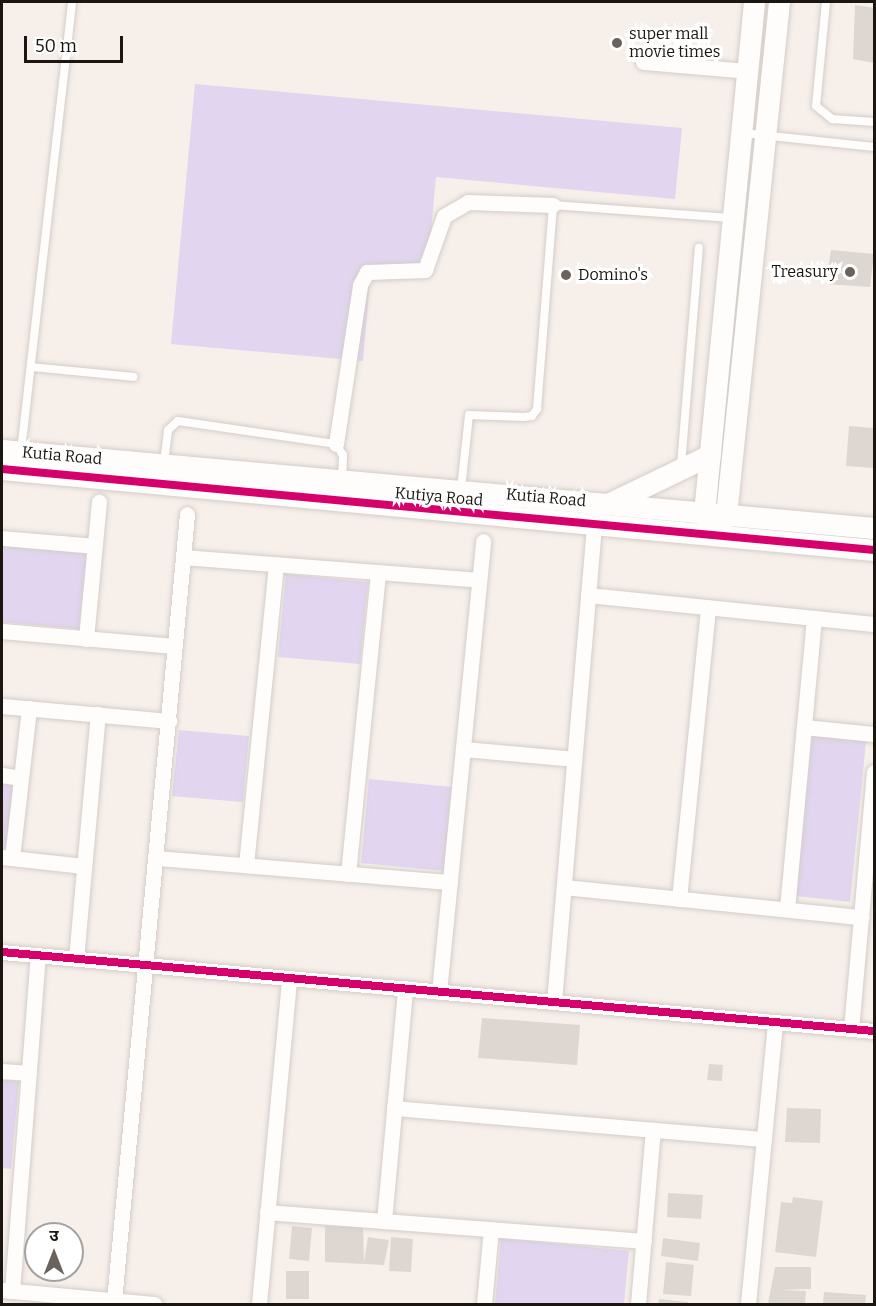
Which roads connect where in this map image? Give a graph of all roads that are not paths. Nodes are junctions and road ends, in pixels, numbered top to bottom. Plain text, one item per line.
1 (72, 2) edge
2 (753, 2) edge
3 (779, 2) edge
4 (825, 2) edge
5 (643, 62) dead end
6 (748, 71) junction
7 (874, 122) edge
8 (743, 133) junction
9 (765, 135) junction
10 (874, 147) edge
11 (553, 206) junction
12 (734, 218) junction
13 (699, 248) dead end
14 (721, 347) junction
15 (743, 349) junction
16 (31, 367) junction
17 (134, 377) dead end
18 (336, 444) junction
19 (11, 451) edge
20 (710, 455) junction
21 (164, 464) junction
22 (2, 469) edge
23 (681, 470) junction
24 (342, 481) junction
25 (460, 491) junction
26 (99, 502) dead end
27 (602, 503) junction
28 (704, 513) junction
29 (187, 514) dead end
30 (726, 515) junction
31 (594, 524) junction
32 (874, 528) edge
33 (714, 535) junction
34 (2, 538) edge
35 (483, 541) dead end
36 (95, 546) junction
37 (874, 550) edge
38 (183, 557) junction
39 (276, 564) junction
40 (378, 573) junction
41 (479, 580) junction
42 (588, 595) junction
43 (708, 607) junction
44 (814, 618) junction
45 (874, 624) edge
46 (2, 631) edge
47 (86, 639) junction
48 (174, 646) junction
49 (2, 706) edge
50 (29, 708) junction
51 (98, 714) junction
52 (169, 721) junction
53 (804, 727) junction
54 (874, 734) edge
55 (463, 749) junction
56 (574, 759) junction
57 (874, 772) edge
58 (2, 776) edge
59 (21, 778) junction
60 (7, 857) edge
61 (157, 858) junction
62 (84, 866) junction
63 (246, 866) junction
64 (348, 874) junction
65 (450, 882) junction
66 (564, 887) junction
67 (679, 899) junction
68 (787, 909) junction
69 (861, 917) junction
70 (2, 952) edge
71 (38, 955) junction
72 (76, 959) junction
73 (147, 965) junction
74 (289, 978) junction
75 (405, 988) junction
76 (439, 992) junction
77 (554, 1002) junction
78 (774, 1022) junction
79 (851, 1029) junction
80 (874, 1031) edge
81 (2, 1071) edge
82 (29, 1073) junction
83 (394, 1108) junction
84 (653, 1130) junction
85 (764, 1139) junction
86 (267, 1212) junction
87 (384, 1221) junction
88 (491, 1229) junction
89 (644, 1240) junction
90 (7, 1291) edge
91 (114, 1301) junction
92 (154, 1305) edge
93 (259, 1305) edge
94 (484, 1305) edge
95 (638, 1305) edge
96 (748, 1305) edge

1 - 16 lane
2 - 6 street
3 - 9 street
4 - 7 lane
5 - 6 street
6 - 8 street
8 - 9 lane
8 - 12 street
9 - 10 lane
9 - 15 street
11 - 12 lane
11 - 18 street
11 - 25 lane
12 - 14 street
13 - 23 lane
14 - 15 street
14 - 20 street
15 - 30 street
16 - 17 lane
16 - 19 lane
18 - 21 lane
18 - 24 lane
19 - 21 street, Kutia Road
20 - 23 street
20 - 28 street
21 - 24 street, Kutia Road
22 - 31 street, Kutiya Road
23 - 27 street
24 - 25 street, Kutia Road
25 - 27 street, Kutia Road
26 - 36 street
27 - 28 street, Kutia Road
27 - 31 street
28 - 30 street, Kutia Road
28 - 33 street
29 - 38 street
30 - 32 street, Kutia Road
30 - 33 street
31 - 33 street, Kutiya Road
31 - 42 street
33 - 37 street, Kutiya Road
34 - 36 street
35 - 41 street
36 - 47 street
38 - 39 street
38 - 48 street
39 - 40 street
39 - 63 street
40 - 41 street
40 - 64 street
41 - 55 street
42 - 43 street
42 - 56 street
43 - 44 street
43 - 67 street
44 - 45 street
44 - 53 street
46 - 47 street
47 - 48 street
48 - 52 street
49 - 50 street
50 - 51 street
50 - 59 street
51 - 52 street
51 - 62 street
52 - 61 street
53 - 54 street
53 - 68 street
55 - 56 street
55 - 65 street
56 - 66 street
57 - 69 street
58 - 59 street
59 - 60 street
60 - 62 street
61 - 63 street
61 - 73 street
62 - 72 street
63 - 64 street
64 - 65 street
65 - 76 street
66 - 67 street
66 - 77 street
67 - 68 street
68 - 69 street
69 - 79 street
70 - 71 street
71 - 72 street
71 - 82 street
72 - 73 street
73 - 74 street
73 - 91 street
74 - 75 street
74 - 86 street
75 - 76 street
75 - 83 street
76 - 77 street
77 - 78 street
78 - 79 street
78 - 85 street
79 - 80 street
81 - 82 street
82 - 90 street
83 - 84 street
83 - 87 street
84 - 85 street
84 - 89 street
85 - 96 street
86 - 87 street
86 - 93 street
87 - 88 street
88 - 89 street
88 - 94 street
89 - 95 street
90 - 91 street
91 - 92 street

